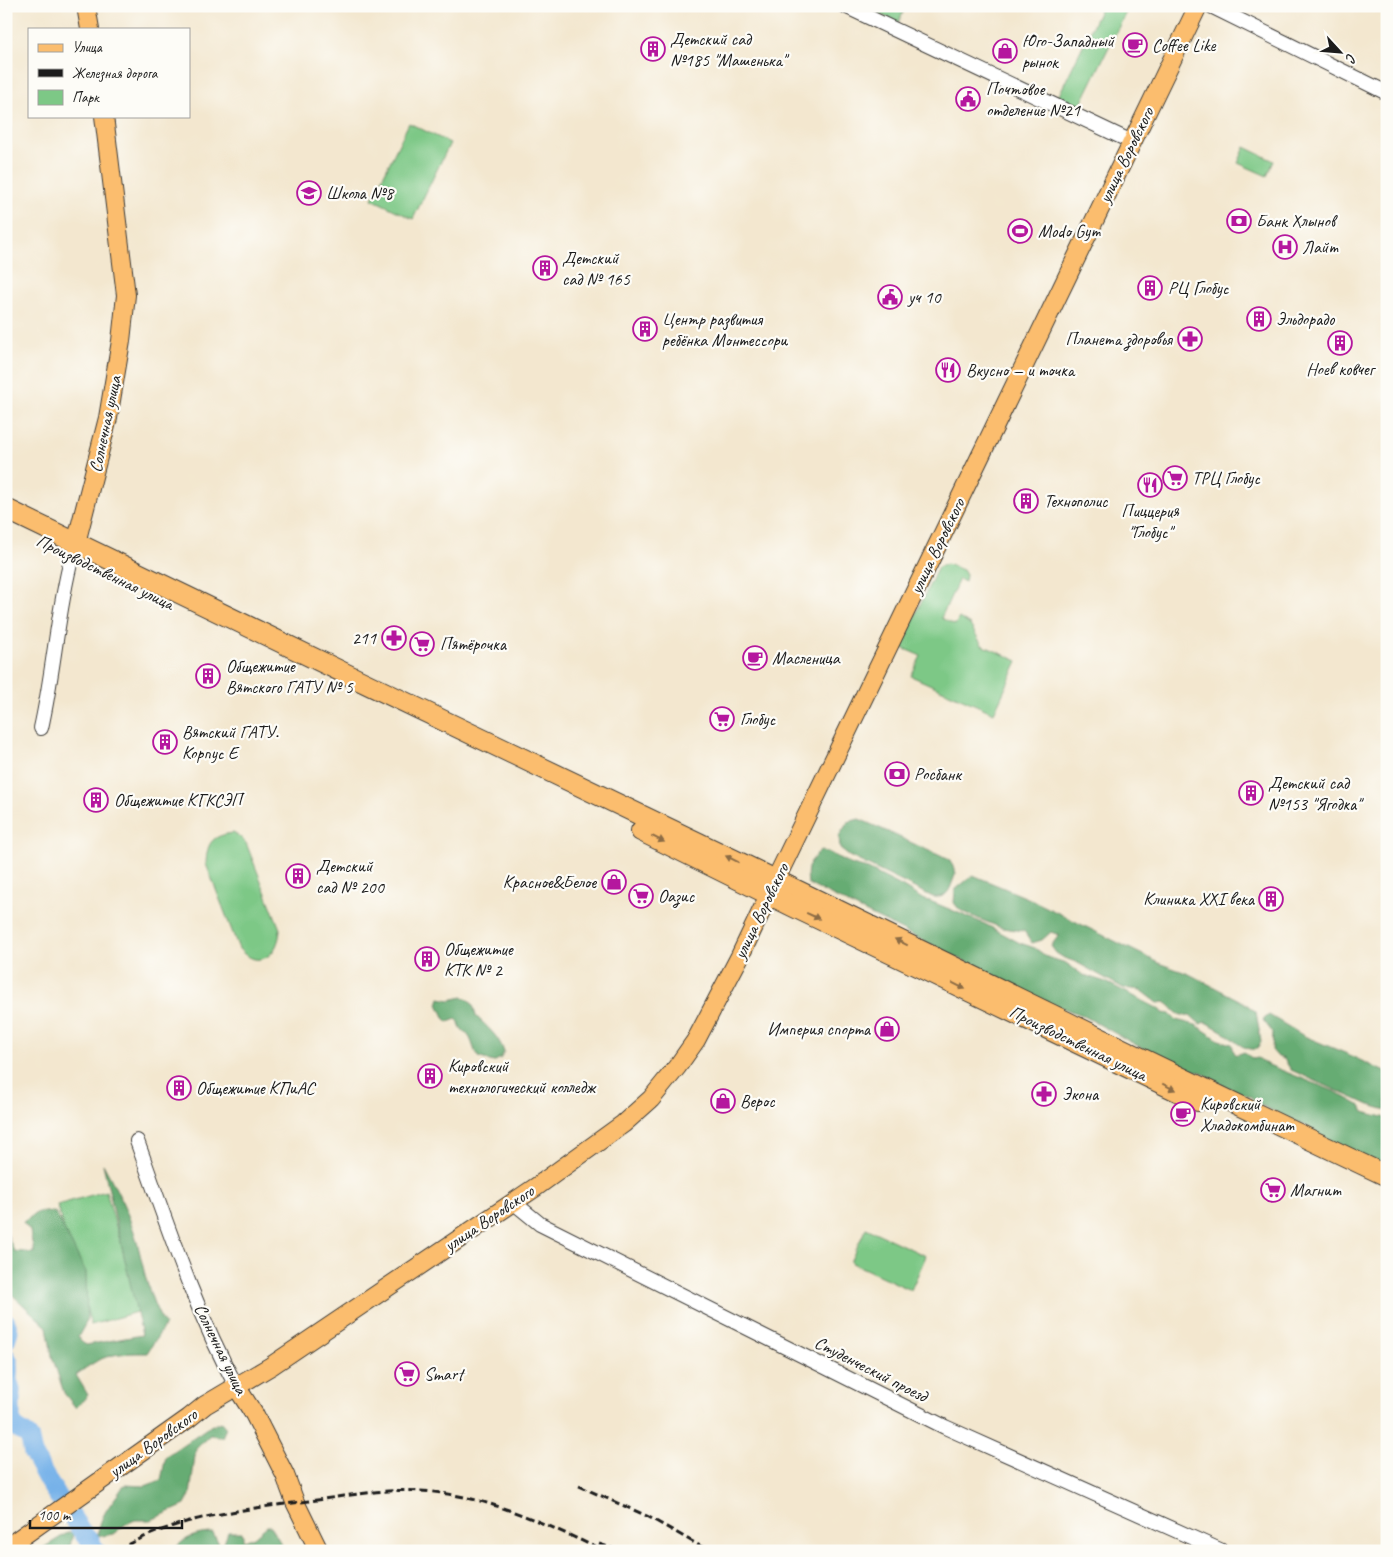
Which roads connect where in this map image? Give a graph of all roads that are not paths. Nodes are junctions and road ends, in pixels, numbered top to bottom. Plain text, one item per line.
1 (86, 6) edge
2 (845, 6) edge
3 (1198, 6) edge
4 (1211, 6) edge
5 (90, 28) edge
6 (1387, 93) edge
7 (104, 118) edge
8 (1132, 142) junction
9 (6, 509) edge
10 (6, 524) edge
11 (74, 549) junction
12 (41, 728) dead end
13 (772, 888) junction
14 (137, 1141) dead end
15 (1387, 1176) edge
16 (1387, 1191) edge
17 (513, 1202) junction
18 (236, 1386) junction
19 (6, 1548) edge
20 (319, 1551) edge
21 (1222, 1551) edge

1 - 5 main road
2 - 8 street
3 - 8 main road, улица Воровского
4 - 6 street
7 - 11 main road, Солнечная улица
8 - 13 main road, улица Воровского
9 - 11 highway, Производственная улица
10 - 11 highway, Производственная улица
11 - 12 street, Солнечная улица
11 - 13 highway, Производственная улица
15 -> 13 highway, Производственная улица
13 -> 16 highway, Производственная улица
13 - 17 main road, улица Воровского
14 - 18 street, Солнечная улица
17 - 18 main road, улица Воровского
17 - 21 street, Студенческий проезд
18 - 19 main road, улица Воровского
18 - 20 main road, Солнечная улица

